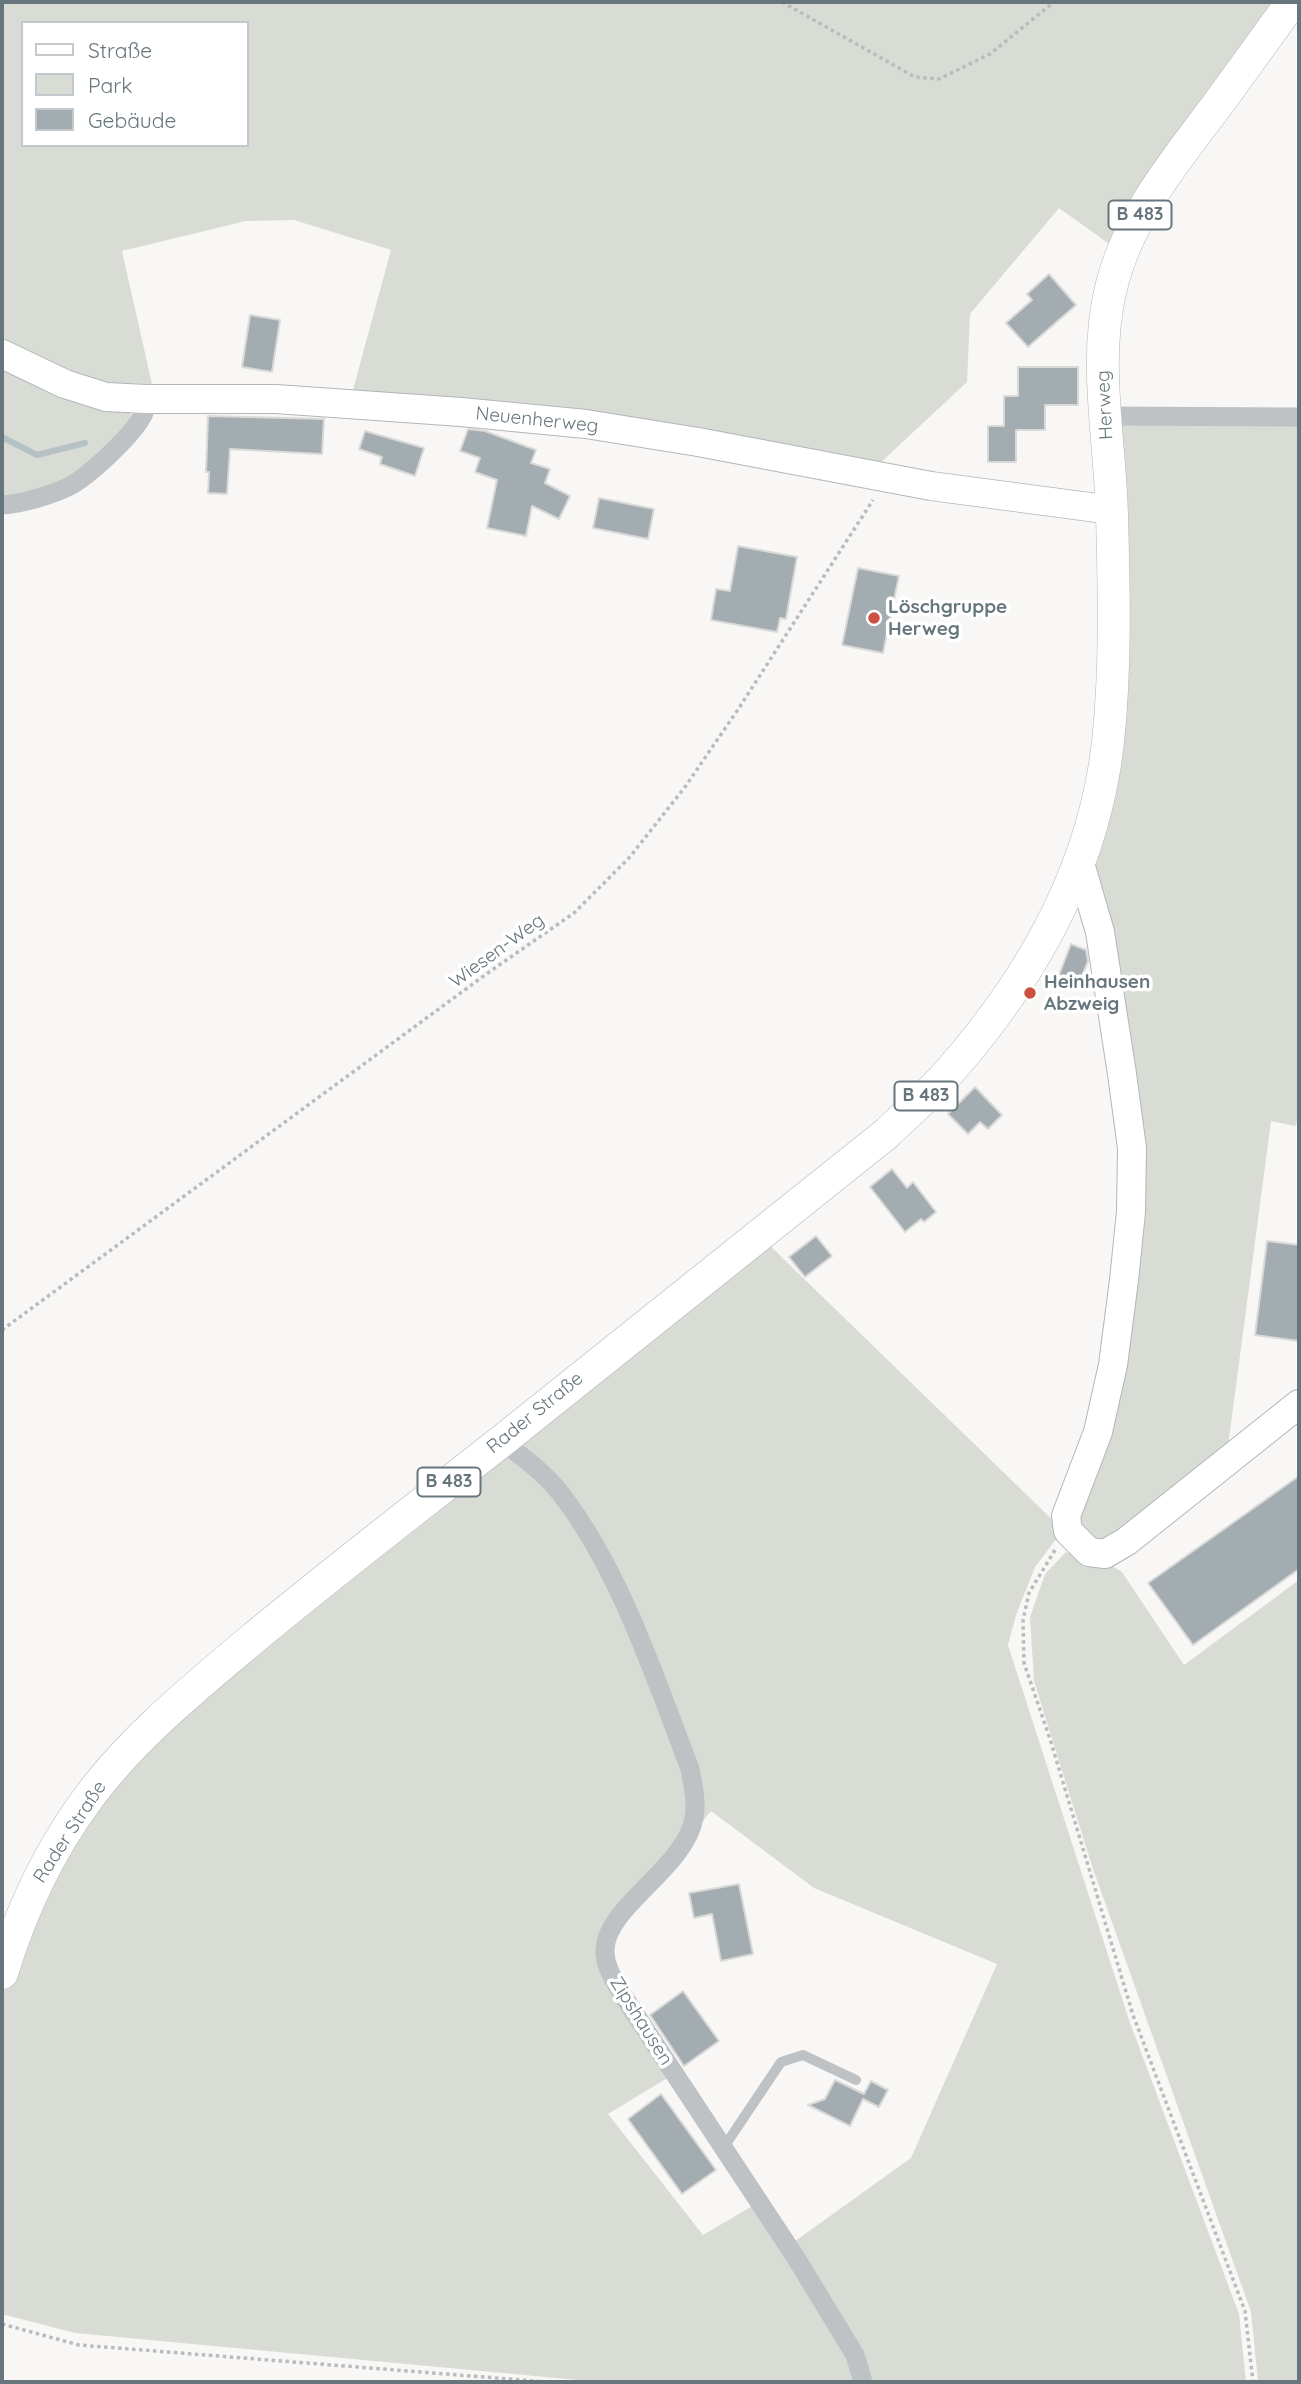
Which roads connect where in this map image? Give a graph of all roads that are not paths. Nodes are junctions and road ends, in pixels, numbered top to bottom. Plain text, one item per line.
1 (1292, 2) edge
2 (2, 354) edge
3 (147, 399) junction
4 (1105, 416) junction
5 (1299, 417) edge
6 (2, 505) edge
7 (1112, 510) junction
8 (1079, 860) junction
9 (1299, 1404) edge
10 (501, 1441) junction
11 (2, 1973) edge
12 (856, 2080) dead end
13 (724, 2147) junction
14 (863, 2382) edge

1 - 4 main road, Herweg / B 483
2 - 3 street, Neuenherweg
3 - 6 street
3 - 7 street, Neuenherweg
4 - 5 street
4 - 7 main road, Herweg / B 483
7 - 8 main road, Herweg / B 483
8 - 9 street
8 - 10 main road, Rader Straße / B 483
10 - 11 main road, Rader Straße / B 483
10 - 13 street, Zipshausen
12 - 13 lane
13 - 14 street, Zipshausen

